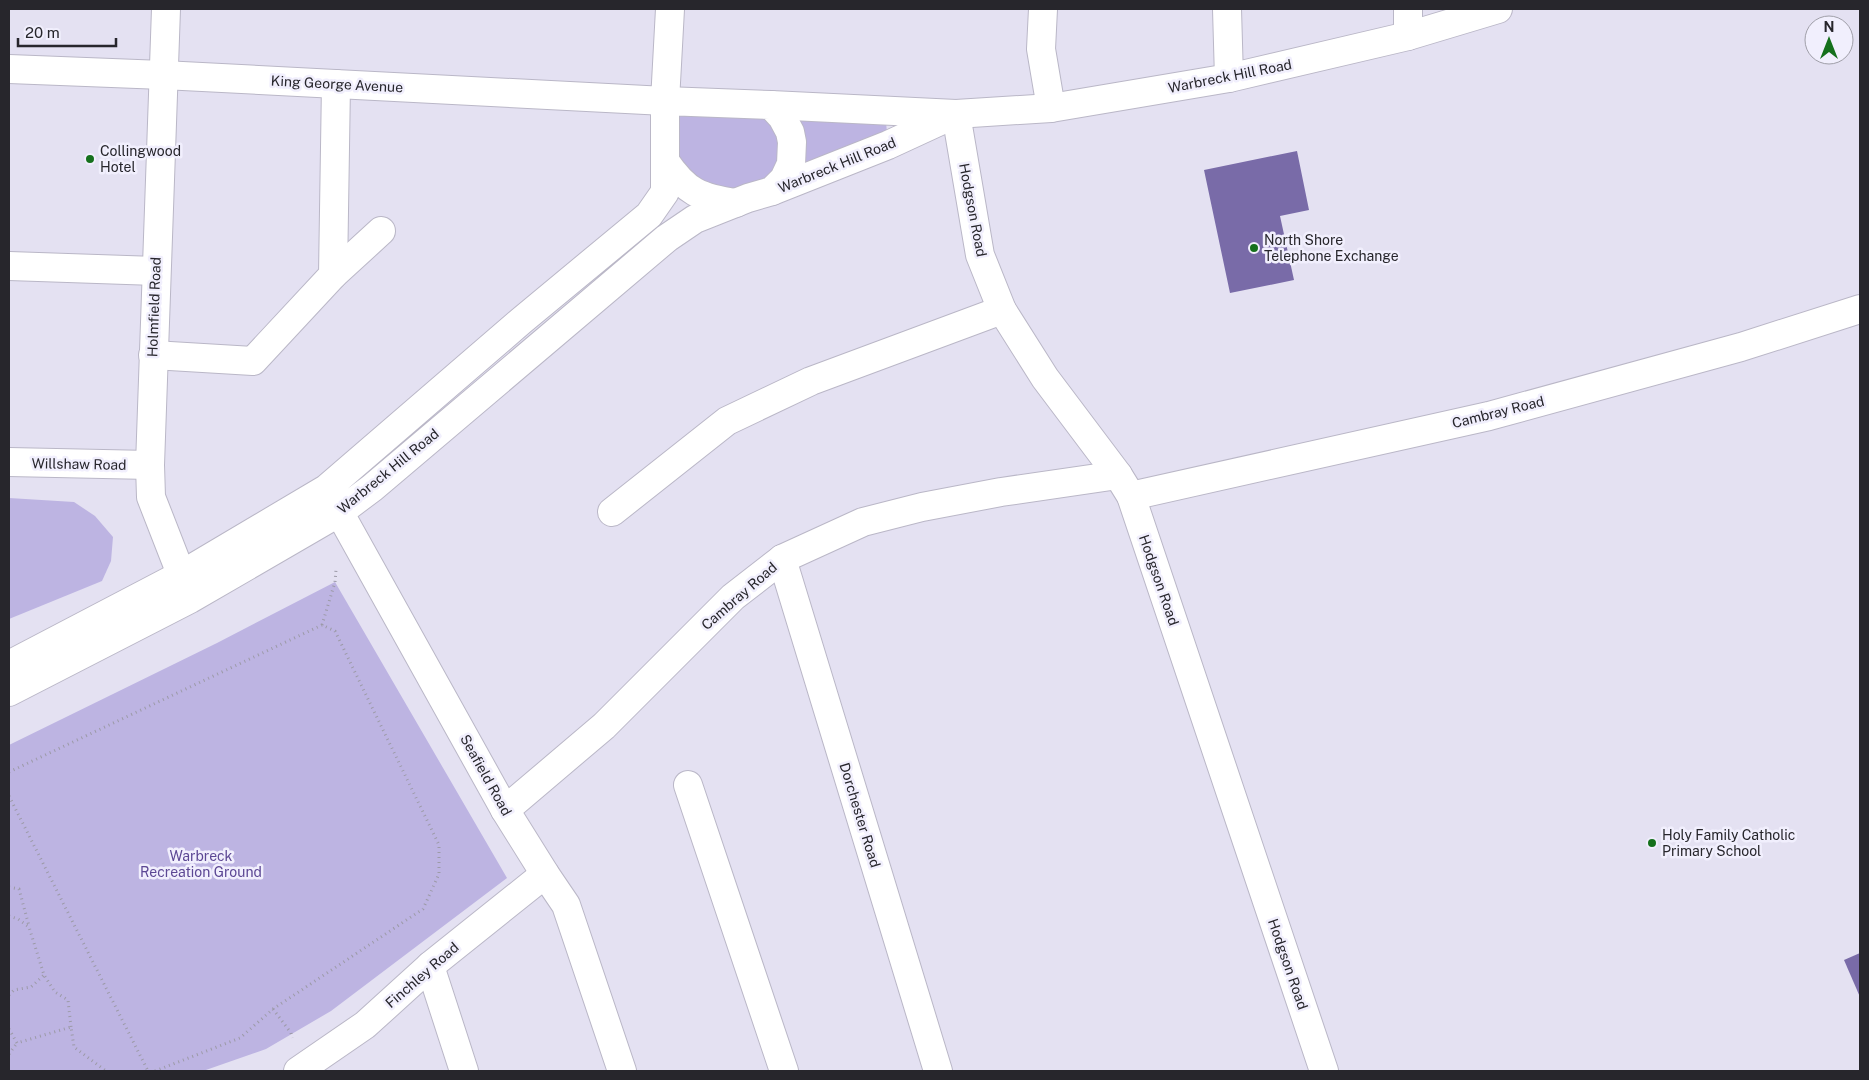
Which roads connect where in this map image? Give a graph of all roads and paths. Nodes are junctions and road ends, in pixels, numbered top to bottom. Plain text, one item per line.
1 (166, 9) edge
2 (670, 9) edge
3 (1043, 9) edge
4 (1227, 9) edge
5 (1408, 9) edge
6 (1498, 9) edge
7 (1408, 36) junction
8 (9, 69) edge
9 (163, 75) junction
10 (1229, 78) junction
11 (336, 84) junction
12 (666, 101) junction
13 (771, 106) junction
14 (1051, 108) junction
15 (956, 114) junction
16 (665, 161) junction
17 (772, 191) junction
18 (736, 203) junction
19 (381, 231) dead end
20 (9, 266) edge
21 (156, 271) junction
22 (333, 275) junction
23 (1860, 309) edge
24 (1002, 310) junction
25 (153, 355) junction
26 (9, 462) edge
27 (150, 465) junction
28 (1125, 486) junction
29 (326, 489) junction
30 (340, 512) junction
31 (612, 512) dead end
32 (782, 559) junction
33 (335, 582) dead end
34 (186, 587) junction
35 (322, 625) junction
36 (9, 665) edge
37 (9, 692) edge
38 (9, 772) edge
39 (688, 785) dead end
40 (9, 796) edge
41 (505, 810) junction
42 (545, 874) junction
43 (9, 887) edge
44 (9, 916) edge
45 (29, 927) junction
46 (430, 966) junction
47 (44, 975) junction
48 (9, 995) edge
49 (273, 1009) junction
50 (71, 1027) junction
51 (9, 1029) edge
52 (291, 1033) dead end
53 (17, 1043) junction
54 (9, 1054) edge
55 (106, 1071) edge
56 (148, 1071) edge
57 (155, 1071) edge
58 (300, 1071) edge
59 (464, 1071) edge
60 (622, 1071) edge
61 (784, 1071) edge
62 (938, 1071) edge
63 (1324, 1071) edge

1 - 9 street, Holmfield Road
2 - 12 street
3 - 14 street
4 - 10 street
5 - 7 street
6 - 7 street, Warbreck Hill Road
7 - 10 street, Warbreck Hill Road
8 - 9 street, King George Avenue
9 - 11 street, King George Avenue
9 - 21 street, Holmfield Road
10 - 14 street, Warbreck Hill Road
11 - 12 street, King George Avenue
11 - 22 street
12 - 13 street, Warbreck Hill Road
12 - 16 street, Warbreck Hill Road
13 - 15 street, Warbreck Hill Road
13 - 17 street, Warbreck Hill Road
14 - 15 street, Warbreck Hill Road
15 - 17 street, Warbreck Hill Road
15 - 24 street, Hodgson Road
16 - 18 street, Warbreck Hill Road
16 - 29 street, Warbreck Hill Road
17 - 18 street, Warbreck Hill Road
18 - 30 street, Warbreck Hill Road
19 - 22 street
20 - 21 street
21 - 25 street, Holmfield Road
22 - 25 street
23 - 28 street, Cambray Road
24 - 28 street, Hodgson Road
24 - 31 street
25 - 27 street, Holmfield Road
26 - 27 street, Willshaw Road
27 - 34 street, Holmfield Road
28 - 32 street, Cambray Road
28 - 63 street, Hodgson Road
29 - 30 street, Seafield Road
29 - 34 street, Warbreck Hill Road
30 - 34 street, Warbreck Hill Road
30 - 41 street, Seafield Road
32 - 41 street, Cambray Road
32 - 62 street, Dorchester Road
33 - 35 path
34 - 36 street, Warbreck Hill Road
34 - 37 street, Warbreck Hill Road
35 - 38 path
35 - 49 path
39 - 61 street
40 - 56 path
41 - 42 street, Seafield Road
42 - 46 street, Finchley Road
42 - 60 street, Seafield Road
43 - 45 path
44 - 45 path
45 - 47 path
46 - 58 street, Finchley Road
46 - 59 street
47 - 48 path
47 - 50 path
49 - 52 path
49 - 57 path
50 - 53 path
50 - 55 path
51 - 53 path
53 - 54 path

